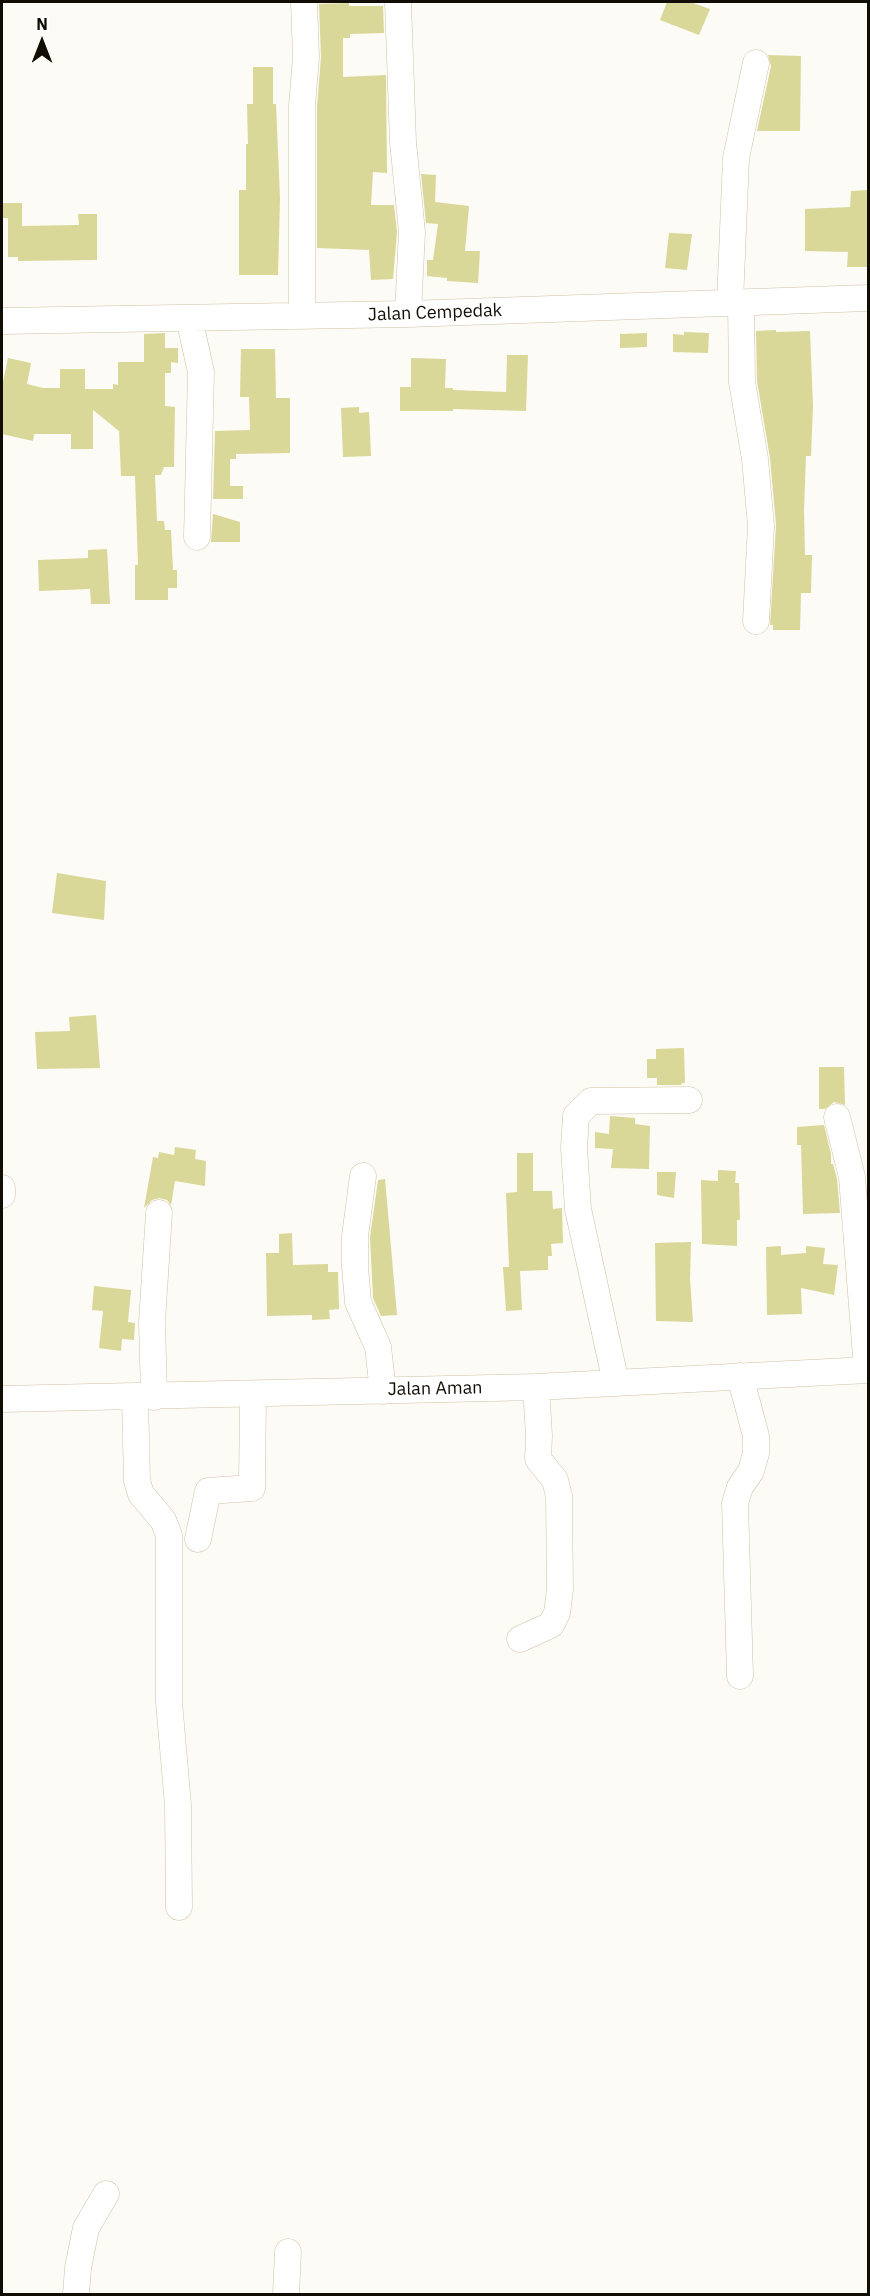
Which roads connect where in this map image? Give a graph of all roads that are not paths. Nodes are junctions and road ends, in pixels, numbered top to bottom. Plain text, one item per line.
1 (304, 2) edge
2 (398, 2) edge
3 (756, 63) dead end
4 (868, 298) edge
5 (735, 302) junction
6 (408, 314) junction
7 (302, 316) junction
8 (189, 318) junction
9 (2, 321) edge
10 (197, 537) dead end
11 (756, 621) dead end
12 (689, 1100) dead end
13 (837, 1117) dead end
14 (363, 1176) dead end
15 (2, 1188) edge
16 (2, 1195) edge
17 (159, 1213) dead end
18 (868, 1370) edge
19 (740, 1376) junction
20 (616, 1383) junction
21 (536, 1387) junction
22 (383, 1391) junction
23 (253, 1394) junction
24 (145, 1397) junction
25 (2, 1400) edge
26 (198, 1539) dead end
27 (520, 1640) dead end
28 (740, 1676) dead end
29 (179, 1907) dead end
30 (106, 2194) dead end
31 (288, 2252) dead end
32 (76, 2295) edge
33 (286, 2295) edge

1 - 7 street
2 - 6 street
3 - 5 street
4 - 5 street, Jalan Cempedak
5 - 6 street, Jalan Cempedak
5 - 11 street
6 - 7 street, Jalan Cempedak
7 - 8 street, Jalan Cempedak
8 - 9 street, Jalan Cempedak
8 - 10 street
12 - 20 street
13 - 18 street
14 - 22 street
15 - 16 street
17 - 24 street
18 - 19 street, Jalan Aman
19 - 20 street, Jalan Aman
19 - 28 street
20 - 21 street, Jalan Aman
21 - 22 street, Jalan Aman
21 - 27 street
22 - 23 street, Jalan Aman
23 - 24 street, Jalan Aman
23 - 26 street
24 - 25 street, Jalan Aman
24 - 29 street
30 - 32 street
31 - 33 street

